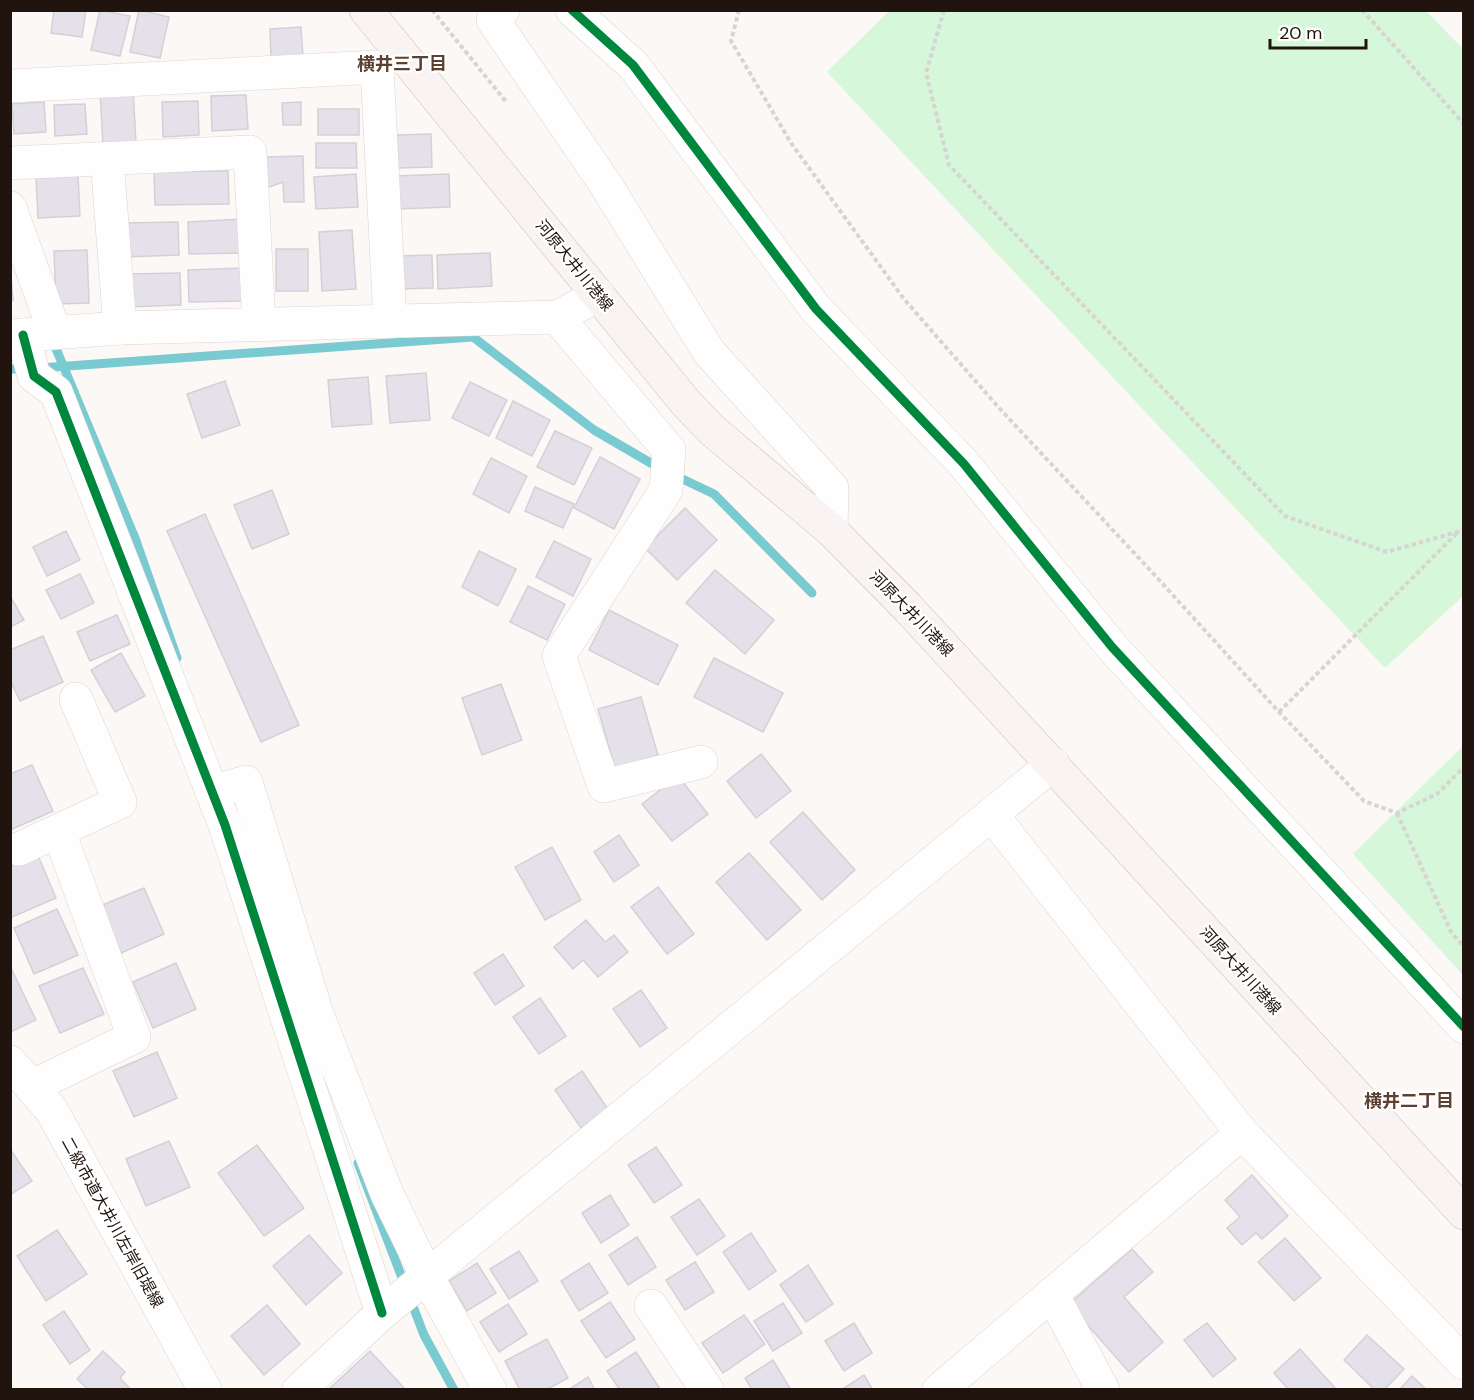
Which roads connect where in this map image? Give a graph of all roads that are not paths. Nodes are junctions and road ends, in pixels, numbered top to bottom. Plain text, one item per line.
1 (366, 10) edge
2 (503, 10) edge
3 (572, 10) edge
4 (10, 86) edge
5 (107, 159) junction
6 (10, 163) edge
7 (10, 208) edge
8 (598, 295) junction
9 (557, 317) junction
10 (390, 321) junction
11 (259, 325) junction
12 (120, 328) junction
13 (29, 334) edge
14 (831, 530) junction
15 (76, 699) dead end
16 (701, 762) dead end
17 (1053, 764) junction
18 (212, 792) junction
19 (992, 814) junction
20 (59, 832) junction
21 (20, 849) dead end
22 (1464, 1027) edge
23 (10, 1062) edge
24 (31, 1086) junction
25 (347, 1091) junction
26 (314, 1104) junction
27 (1242, 1133) junction
28 (1464, 1213) edge
29 (427, 1276) junction
30 (1052, 1294) junction
31 (651, 1306) dead end
32 (385, 1311) junction
33 (1464, 1363) edge
34 (205, 1389) edge
35 (299, 1389) edge
36 (490, 1389) edge
37 (707, 1389) edge
38 (939, 1389) edge
39 (1102, 1389) edge

1 - 8 main road, 河原大井川港線
2 - 14 street
3 - 22 street
4 - 10 street
5 - 6 street
5 - 11 street
5 - 12 street
7 - 13 street
8 - 9 street
8 - 14 main road, 河原大井川港線
9 - 10 street
9 - 16 street
10 - 11 street
11 - 12 street
12 - 13 street
13 - 18 street
14 - 17 main road, 河原大井川港線
15 - 20 street
17 - 19 street
17 - 28 main road, 河原大井川港線
18 - 25 street
18 - 26 street
19 - 27 street
19 - 29 street
20 - 21 street
20 - 24 street
23 - 24 street, 二級市道大井川左岸旧堤線
24 - 34 street, 二級市道大井川左岸旧堤線
25 - 26 street
25 - 29 street
26 - 32 street
27 - 30 street
27 - 33 street
29 - 32 street
29 - 36 street
30 - 38 street
30 - 39 street
31 - 37 street
32 - 35 street

